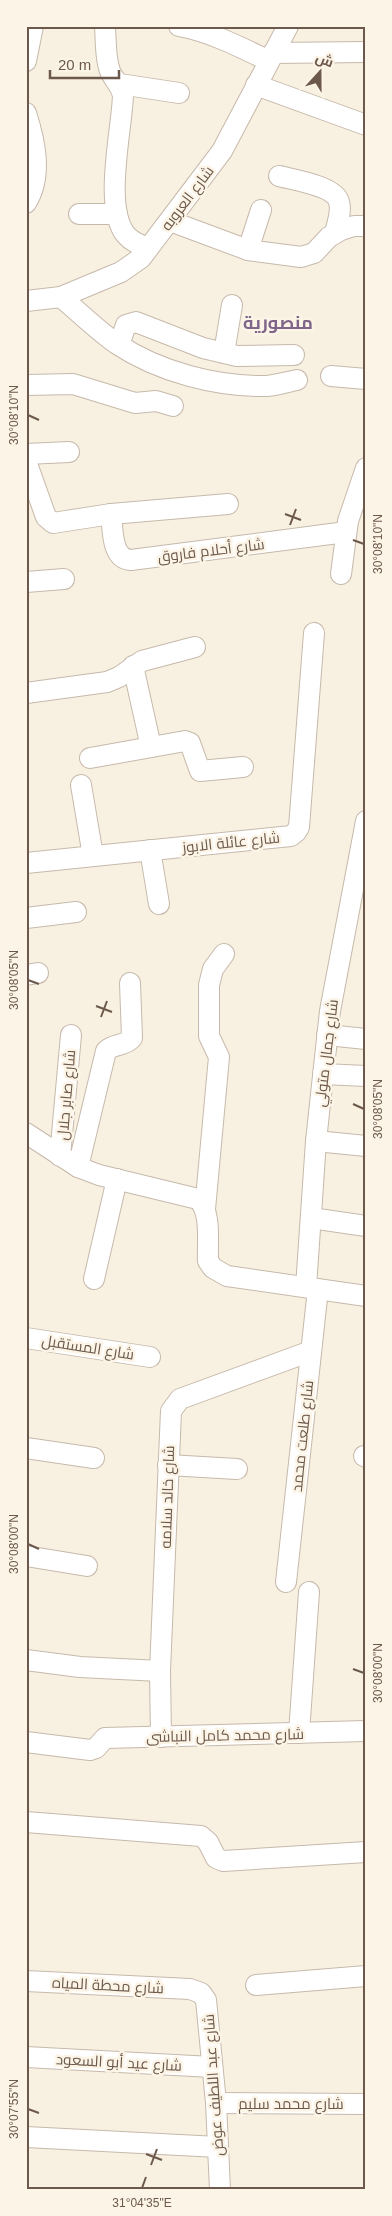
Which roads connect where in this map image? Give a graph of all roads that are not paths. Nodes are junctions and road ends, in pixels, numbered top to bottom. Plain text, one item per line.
1 (33, 26) edge
2 (105, 26) edge
3 (179, 26) edge
4 (288, 26) edge
5 (366, 52) edge
6 (271, 57) junction
7 (26, 61) edge
8 (120, 84) junction
9 (256, 85) junction
10 (179, 93) dead end
11 (26, 113) edge
12 (366, 125) edge
13 (279, 176) dead end
14 (26, 203) edge
15 (261, 210) dead end
16 (79, 214) dead end
17 (117, 214) junction
18 (170, 221) junction
19 (366, 226) edge
20 (335, 233) junction
21 (148, 248) junction
22 (248, 250) junction
23 (61, 297) junction
24 (26, 301) edge
25 (232, 305) dead end
26 (119, 345) junction
27 (224, 353) junction
28 (294, 355) dead end
29 (331, 376) dead end
30 (366, 379) edge
31 (297, 380) dead end
32 (26, 385) edge
33 (173, 406) dead end
34 (69, 452) dead end
35 (26, 454) edge
36 (26, 461) edge
37 (366, 468) edge
38 (228, 504) dead end
39 (111, 514) junction
40 (346, 532) junction
41 (341, 574) dead end
42 (64, 579) dead end
43 (26, 582) edge
44 (314, 633) dead end
45 (195, 647) dead end
46 (133, 666) junction
47 (26, 693) edge
48 (152, 747) junction
49 (90, 758) dead end
50 (243, 767) dead end
51 (81, 785) dead end
52 (366, 821) edge
53 (150, 850) junction
54 (92, 856) junction
55 (26, 863) edge
56 (159, 904) dead end
57 (76, 912) dead end
58 (357, 917) edge
59 (26, 918) edge
60 (224, 954) dead end
61 (130, 983) dead end
62 (71, 1034) dead end
63 (327, 1035) junction
64 (366, 1039) edge
65 (323, 1074) junction
66 (366, 1076) edge
67 (26, 1133) edge
68 (316, 1141) junction
69 (366, 1146) edge
70 (60, 1156) junction
71 (78, 1167) junction
72 (117, 1179) junction
73 (205, 1209) junction
74 (311, 1218) junction
75 (366, 1226) edge
76 (94, 1278) dead end
77 (312, 1288) junction
78 (366, 1296) edge
79 (26, 1338) edge
80 (311, 1351) junction
81 (150, 1357) dead end
82 (26, 1448) edge
83 (94, 1458) dead end
84 (168, 1464) junction
85 (237, 1469) dead end
86 (26, 1556) edge
87 (87, 1566) dead end
88 (286, 1582) dead end
89 (309, 1592) dead end
90 (26, 1660) edge
91 (160, 1670) junction
92 (366, 1731) edge
93 (300, 1734) junction
94 (161, 1737) junction
95 (26, 1742) edge
96 (26, 1822) edge
97 (366, 1852) edge
98 (366, 1976) edge
99 (26, 1981) edge
100 (256, 1985) dead end
101 (190, 1989) joint
102 (26, 2057) edge
103 (212, 2067) junction
104 (216, 2103) junction
105 (366, 2104) edge
106 (26, 2138) edge
107 (218, 2148) junction
108 (220, 2190) edge

1 - 7 street
2 - 8 street
3 - 6 street
4 - 6 street, شارع العروبه
5 - 6 street
6 - 9 street, شارع العروبه
8 - 10 street
8 - 17 street
9 - 12 street
9 - 18 street, شارع العروبه
11 - 14 street
13 - 20 street
15 - 22 street
16 - 17 street
17 - 21 street
18 - 21 street, شارع العروبه
18 - 22 street
19 - 20 street
20 - 22 street
21 - 23 street, شارع العروبه
23 - 24 street, شارع العروبه
23 - 26 street
25 - 27 street
26 - 27 street
26 - 31 street
27 - 28 street
29 - 30 street
32 - 33 street
34 - 35 street
36 - 39 street
37 - 40 street
38 - 39 street
39 - 40 street, شارع أحلام فاروق
40 - 41 street
42 - 43 street
44 - 53 street, شارع عائلة الابوز
45 - 46 street
46 - 47 street
46 - 48 street
48 - 49 street
48 - 50 street
51 - 54 street
52 - 58 street, شارع جمال متولي
53 - 54 street, شارع عائلة الابوز
53 - 56 street
54 - 55 street, شارع عائلة الابوز
57 - 59 street
58 - 63 street, شارع جمال متولي
60 - 73 street
61 - 71 street
62 - 70 street, شارع صابر جلال
63 - 64 street
63 - 65 street, شارع جمال متولي
65 - 66 street
65 - 68 street, شارع جمال متولي
67 - 70 street
68 - 69 street
68 - 74 street, شارع جمال متولي
70 - 71 street
71 - 72 street
72 - 73 street
72 - 76 street
73 - 77 street
74 - 75 street
74 - 77 street, شارع جمال متولي
77 - 78 street
77 - 80 street, شارع طلعت محمد
79 - 81 street, شارع المستقبل
80 - 84 street, شارع خالد سلامه
80 - 88 street, شارع طلعت محمد
82 - 83 street
84 - 85 street
84 - 91 street, شارع خالد سلامه
86 - 87 street
89 - 93 street
90 - 91 street
91 - 94 street, شارع خالد سلامه
92 - 93 street, شارع محمد كامل النباشى
93 - 94 street, شارع محمد كامل النباشى
94 - 95 street, شارع محمد كامل النباشى
96 - 97 street
98 - 100 street
99 - 101 street, شارع محطة المياه
101 - 103 street, شارع عبد اللطيف عوض
102 - 103 street, شارع عيد أبو السعود
103 - 104 street, شارع عبد اللطيف عوض
104 - 105 street, شارع محمد سليم
104 - 107 street, شارع عبد اللطيف عوض
106 - 107 street
107 - 108 street, شارع عبد اللطيف عوض

